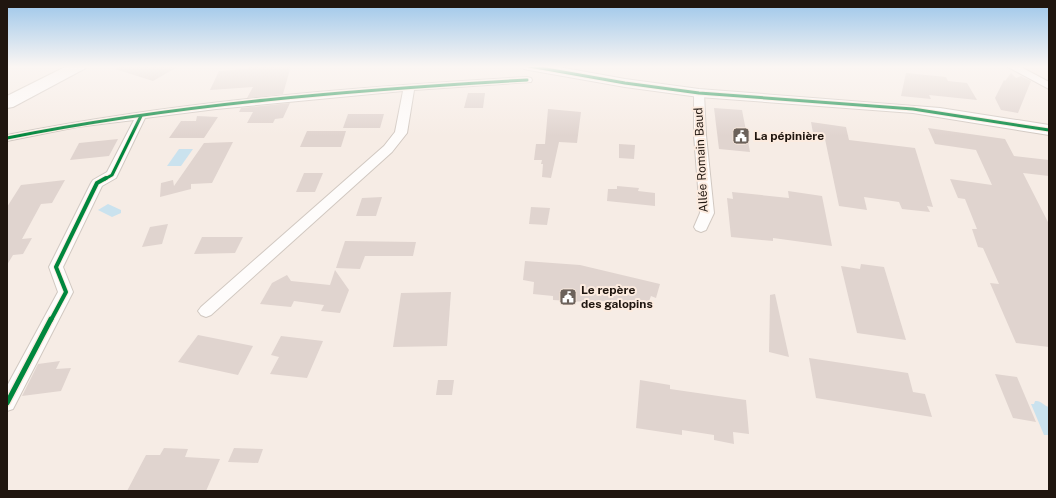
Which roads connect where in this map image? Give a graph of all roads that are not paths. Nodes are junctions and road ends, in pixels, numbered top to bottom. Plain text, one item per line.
1 (34, 89) edge
2 (386, 89) edge
3 (409, 89) edge
4 (671, 89) edge
5 (699, 93) junction
6 (7, 103) edge
7 (141, 116) junction
8 (1049, 130) edge
9 (7, 138) edge
10 (701, 227) dead end
11 (206, 311) dead end
12 (7, 403) edge

1 - 6 main road
2 - 7 street
3 - 11 street
4 - 5 main road
5 - 8 main road
5 - 10 street, Allée Romain Baud
7 - 9 street
7 - 12 street

